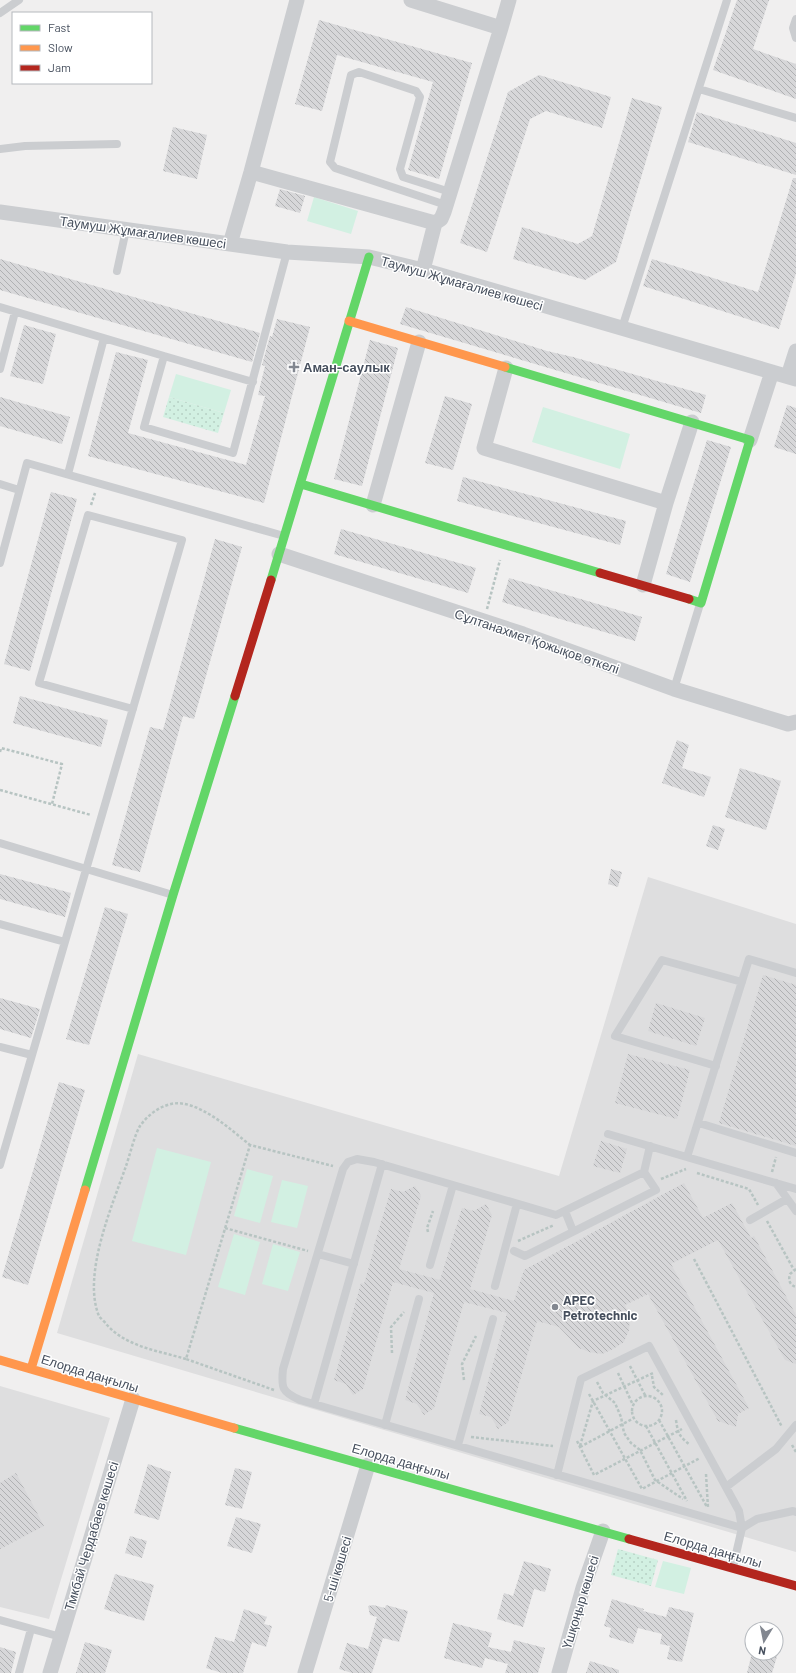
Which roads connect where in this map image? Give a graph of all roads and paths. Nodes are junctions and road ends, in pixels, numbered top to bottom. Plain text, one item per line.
1 (19, 0) edge
2 (297, 0) edge
3 (411, 0) edge
4 (509, 0) edge
5 (727, 0) edge
6 (0, 13) edge
7 (796, 19) edge
8 (501, 28) junction
9 (796, 38) edge
10 (699, 89) junction
11 (796, 118) edge
12 (117, 144) dead end
13 (0, 149) edge
14 (251, 172) junction
15 (448, 198) junction
16 (0, 212) edge
17 (435, 222) junction
18 (126, 230) junction
19 (230, 244) junction
20 (287, 252) junction
21 (369, 257) junction
22 (423, 270) junction
23 (117, 271) dead end
24 (0, 307) edge
25 (15, 312) junction
26 (349, 321) junction
27 (622, 328) junction
28 (104, 338) junction
29 (420, 342) junction
30 (796, 351) edge
31 (164, 356) junction
32 (506, 368) junction
33 (0, 369) edge
34 (772, 372) junction
35 (792, 378) edge
36 (253, 382) junction
37 (692, 422) junction
38 (750, 440) junction
39 (68, 474) junction
40 (0, 484) edge
41 (98, 484) junction
42 (301, 484) junction
43 (19, 490) junction
44 (666, 503) junction
45 (373, 505) junction
46 (88, 515) junction
47 (284, 536) junction
48 (505, 544) junction
49 (279, 554) junction
50 (0, 561) edge
51 (644, 585) junction
52 (701, 603) junction
53 (483, 621) junction
54 (674, 689) junction
55 (133, 709) junction
56 (796, 722) edge
57 (0, 748) edge
58 (0, 752) edge
59 (0, 790) edge
60 (52, 804) junction
61 (101, 818) junction
62 (0, 843) edge
63 (88, 869) junction
64 (173, 895) junction
65 (0, 924) edge
66 (65, 942) junction
67 (796, 973) edge
68 (742, 982) junction
69 (0, 1047) edge
70 (32, 1055) junction
71 (716, 1066) junction
72 (699, 1123) junction
73 (608, 1134) dead end
74 (250, 1145) junction
75 (650, 1146) junction
76 (779, 1147) junction
77 (796, 1153) edge
78 (687, 1157) junction
79 (382, 1164) junction
80 (0, 1166) edge
81 (343, 1169) junction
82 (644, 1172) junction
83 (651, 1183) junction
84 (776, 1183) junction
85 (453, 1185) junction
86 (796, 1189) edge
87 (787, 1199) junction
88 (517, 1204) junction
89 (796, 1210) edge
90 (762, 1213) junction
91 (567, 1215) junction
92 (750, 1220) dead end
93 (225, 1228) junction
94 (573, 1231) junction
95 (506, 1246) junction
96 (514, 1251) dead end
97 (318, 1254) junction
98 (694, 1259) dead end
99 (354, 1264) junction
100 (430, 1264) dead end
101 (795, 1270) edge
102 (495, 1286) dead end
103 (796, 1287) edge
104 (419, 1299) dead end
105 (493, 1319) dead end
106 (635, 1352) junction
107 (186, 1359) junction
108 (0, 1360) edge
109 (620, 1360) junction
110 (662, 1368) junction
111 (31, 1369) junction
112 (594, 1373) junction
113 (651, 1373) junction
114 (581, 1379) junction
115 (637, 1380) junction
116 (624, 1386) junction
117 (288, 1394) junction
118 (606, 1395) junction
119 (646, 1397) junction
120 (133, 1399) junction
121 (666, 1399) dead end
122 (593, 1401) junction
123 (314, 1404) junction
124 (634, 1405) junction
125 (675, 1416) dead end
126 (634, 1418) junction
127 (659, 1420) junction
128 (622, 1424) junction
129 (692, 1424) junction
130 (385, 1425) junction
131 (796, 1425) edge
132 (646, 1426) junction
133 (569, 1427) junction
134 (610, 1431) junction
135 (677, 1431) junction
136 (461, 1436) junction
137 (668, 1436) junction
138 (787, 1436) junction
139 (655, 1443) junction
140 (458, 1445) junction
141 (564, 1447) junction
142 (580, 1447) junction
143 (694, 1448) dead end
144 (640, 1450) junction
145 (796, 1452) edge
146 (697, 1453) dead end
147 (708, 1454) junction
148 (700, 1458) junction
149 (625, 1459) junction
150 (368, 1465) junction
151 (703, 1465) dead end
152 (684, 1466) junction
153 (706, 1471) dead end
154 (672, 1473) junction
155 (557, 1475) junction
156 (657, 1481) junction
157 (726, 1487) junction
158 (796, 1512) edge
159 (742, 1528) junction
160 (603, 1531) junction
161 (733, 1568) junction
162 (796, 1586) edge
163 (0, 1620) edge
164 (31, 1629) junction
165 (61, 1637) junction
166 (19, 1673) edge
167 (50, 1673) edge
168 (305, 1673) edge
169 (558, 1673) edge

1 - 6 lane
2 - 14 street
3 - 8 street
4 - 8 street
5 - 10 lane
7 - 9 lane
8 - 15 street
10 - 11 lane
10 - 27 lane
12 - 13 lane
14 - 17 street
14 - 19 street
15 - 15 lane
15 - 17 street
16 - 18 street, Таумуш Жұмағалиев көшесі
17 - 22 street
18 - 19 street, Таумуш Жұмағалиев көшесі
18 - 23 lane
19 - 20 street, Таумуш Жұмағалиев көшесі
20 - 21 street, Таумуш Жұмағалиев көшесі
20 - 36 lane
21 - 22 street, Таумуш Жұмағалиев көшесі
21 - 26 street
22 - 27 street, Таумуш Жұмағалиев көшесі
24 - 25 lane
25 - 28 lane
25 - 33 lane
26 - 29 street
26 - 42 street
27 - 34 street, Таумуш Жұмағалиев көшесі
28 - 31 lane
28 - 39 lane
29 - 32 street
29 - 45 street
30 - 35 street
31 - 36 lane
31 - 36 lane
32 - 37 street
32 - 44 street
34 - 35 street, Таумуш Жұмағалиев көшесі
34 - 38 street
37 - 38 street
37 - 44 street
38 - 52 street
39 - 41 lane
39 - 43 lane
40 - 43 lane
41 - 46 path
41 - 47 lane
42 - 45 street
42 - 47 street
43 - 50 lane
44 - 51 street
45 - 48 street
46 - 55 lane
46 - 55 lane
47 - 49 street
48 - 51 street
48 - 53 path
49 - 53 street, Сұлтанахмет Қожықов өткелі
49 - 64 street
51 - 52 street
52 - 54 lane
53 - 54 street, Сұлтанахмет Қожықов өткелі
54 - 56 street, Сұлтанахмет Қожықов өткелі
55 - 61 lane
57 - 58 path
57 - 60 path
59 - 60 path
60 - 61 path
61 - 63 lane
62 - 63 lane
63 - 64 lane
63 - 66 lane
64 - 111 street
65 - 66 lane
66 - 70 lane
67 - 68 lane
68 - 71 lane
68 - 71 lane
69 - 70 lane
70 - 80 lane
71 - 72 lane
72 - 76 lane
72 - 78 lane
73 - 75 lane
74 - 81 path
74 - 93 path
74 - 107 path
75 - 78 lane
75 - 82 lane
76 - 77 lane
76 - 84 path
78 - 84 lane
79 - 81 lane
79 - 85 lane
79 - 99 lane
81 - 97 lane
82 - 83 lane
82 - 91 lane
83 - 90 path
83 - 94 lane
84 - 86 lane
84 - 87 lane
85 - 88 lane
85 - 100 lane
87 - 89 lane
87 - 90 lane
88 - 91 lane
88 - 95 lane
90 - 92 lane
90 - 101 path
91 - 94 lane
91 - 95 path
93 - 97 path
93 - 107 path
94 - 96 lane
95 - 102 lane
97 - 99 lane
97 - 117 lane
98 - 138 path
99 - 123 lane
101 - 103 path
104 - 130 lane
105 - 136 lane
106 - 109 lane
106 - 110 lane
106 - 113 path
107 - 117 path
108 - 111 street, Елорда даңғылы
109 - 112 lane
109 - 115 path
109 - 116 path
110 - 113 path
110 - 129 lane
111 - 120 street, Елорда даңғылы
112 - 114 lane
112 - 118 path
113 - 115 path
113 - 121 path
114 - 122 path
114 - 133 lane
115 - 116 path
115 - 119 path
116 - 118 path
116 - 124 path
117 - 123 lane
118 - 122 path
118 - 128 path
119 - 124 path
119 - 127 path
120 - 150 street, Елорда даңғылы
120 - 165 street, Тмкбай Чердабаев көшесі
122 - 134 path
122 - 142 path
123 - 130 lane
124 - 126 path
125 - 135 path
126 - 128 path
126 - 132 path
127 - 132 path
127 - 137 path
128 - 134 path
128 - 144 path
129 - 135 path
129 - 147 lane
130 - 140 lane
131 - 138 lane
132 - 139 path
133 - 141 lane
133 - 142 path
134 - 142 path
134 - 149 path
135 - 137 path
135 - 143 path
136 - 140 lane
136 - 141 path
137 - 139 path
137 - 152 path
138 - 145 path
138 - 157 lane
139 - 144 path
139 - 154 path
140 - 155 lane
141 - 155 lane
142 - 149 path
144 - 149 path
144 - 156 path
146 - 148 path
147 - 148 path
147 - 157 lane
148 - 151 path
148 - 152 path
149 - 156 path
150 - 160 street, Елорда даңғылы
150 - 168 street, 5-ші көшесі
152 - 153 path
152 - 154 path
154 - 156 path
154 - 156 path
155 - 159 lane
157 - 159 lane
158 - 159 lane
159 - 161 lane
160 - 161 street, Елорда даңғылы
160 - 169 street, Үшқоңыр көшесі
161 - 162 street, Елорда даңғылы
163 - 164 lane
164 - 165 lane
164 - 166 lane
165 - 167 street, Тмкбай Чердабаев көшесі

